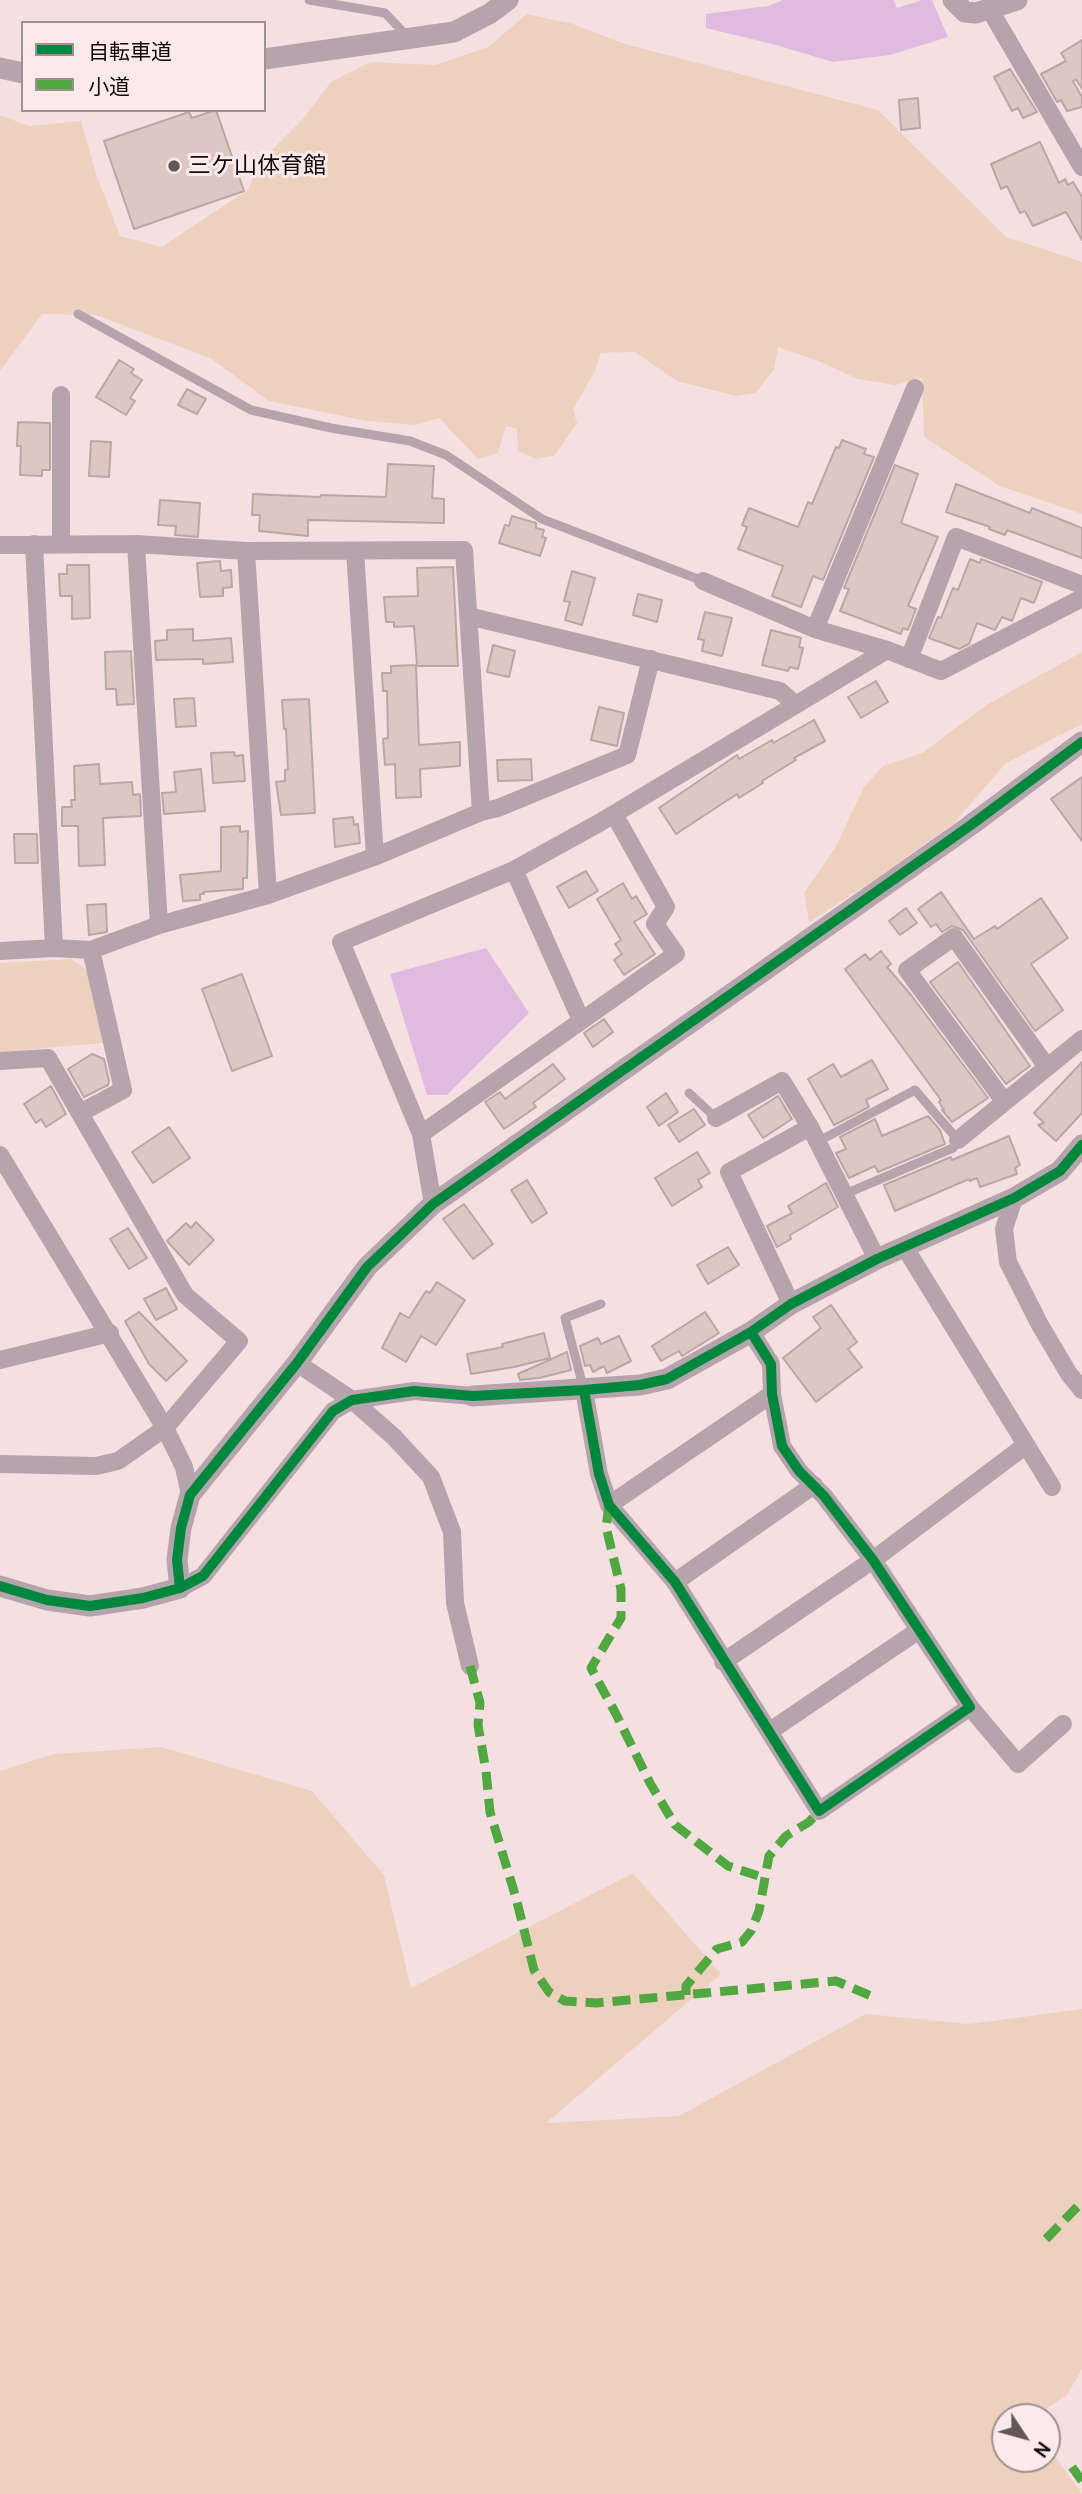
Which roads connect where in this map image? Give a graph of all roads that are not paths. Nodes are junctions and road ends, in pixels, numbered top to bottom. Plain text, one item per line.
1 (309, 0) edge
2 (509, 0) edge
3 (953, 0) edge
4 (1017, 0) edge
5 (990, 10) junction
6 (410, 39) junction
7 (266, 59) edge
8 (0, 68) edge
9 (21, 73) edge
10 (1082, 167) edge
11 (78, 314) dead end
12 (915, 388) dead end
13 (61, 395) dead end
14 (34, 544) junction
15 (61, 544) junction
16 (136, 544) junction
17 (0, 545) edge
18 (246, 551) junction
19 (355, 551) junction
20 (703, 581) joint
21 (1082, 585) edge
22 (1082, 598) edge
23 (468, 616) junction
24 (815, 629) junction
25 (887, 650) junction
26 (651, 659) junction
27 (909, 659) junction
28 (795, 704) junction
29 (1082, 742) edge
30 (481, 812) junction
31 (614, 814) junction
32 (375, 857) junction
33 (514, 870) junction
34 (268, 895) junction
35 (159, 925) junction
36 (54, 947) junction
37 (91, 950) junction
38 (0, 951) edge
39 (582, 1020) junction
40 (1082, 1040) edge
41 (0, 1061) edge
42 (1047, 1067) junction
43 (689, 1093) dead end
44 (1004, 1101) junction
45 (80, 1113) junction
46 (716, 1118) joint
47 (421, 1134) junction
48 (814, 1135) junction
49 (958, 1140) junction
50 (1082, 1145) edge
51 (0, 1155) edge
52 (845, 1194) junction
53 (1014, 1198) junction
54 (433, 1205) junction
55 (904, 1246) junction
56 (877, 1259) junction
57 (601, 1304) dead end
58 (791, 1304) junction
59 (751, 1332) junction
60 (110, 1334) junction
61 (0, 1360) edge
62 (297, 1363) junction
63 (584, 1390) junction
64 (1082, 1390) edge
65 (772, 1394) junction
66 (473, 1396) joint
67 (352, 1400) junction
68 (166, 1428) junction
69 (1026, 1445) junction
70 (0, 1464) edge
71 (814, 1486) junction
72 (1052, 1487) dead end
73 (190, 1495) junction
74 (609, 1506) junction
75 (873, 1560) junction
76 (675, 1582) junction
77 (0, 1586) edge
78 (180, 1588) junction
79 (919, 1630) junction
80 (723, 1662) junction
81 (470, 1666) dead end
82 (970, 1707) junction
83 (1063, 1724) dead end
84 (770, 1731) junction

1 - 6 lane
2 - 6 street
3 - 5 street
4 - 5 street
5 - 10 street
6 - 7 street
8 - 9 street
11 - 20 lane
12 - 24 street
13 - 15 street
14 - 15 street
14 - 17 street
14 - 36 street
15 - 16 street
16 - 18 street
16 - 35 street
18 - 19 street
18 - 34 street
19 - 23 street
19 - 32 street
20 - 24 street
21 - 27 street
22 - 27 street
23 - 26 street
23 - 30 street
24 - 25 street
25 - 27 street
25 - 28 street
26 - 28 street
26 - 30 street
28 - 31 street
29 - 54 street
30 - 32 street
31 - 33 street
31 - 39 street
32 - 34 street
33 - 39 street
33 - 47 street
34 - 35 street
35 - 37 street
36 - 37 street
36 - 38 street
37 - 45 street
39 - 47 street
40 - 42 street
41 - 45 street
42 - 44 street
42 - 44 street
43 - 46 lane
44 - 49 street
45 - 68 street
46 - 48 street
47 - 54 street
48 - 49 lane
48 - 52 street
48 - 58 street
49 - 52 lane
50 - 53 street
51 - 60 street
52 - 56 street
53 - 55 street
53 - 64 street
54 - 62 street
55 - 56 street
55 - 69 street
56 - 58 street
57 - 63 lane
58 - 59 street
59 - 63 street
59 - 65 street
60 - 61 street
60 - 68 street
62 - 67 street
62 - 73 street
63 - 66 street
63 - 74 street
65 - 71 street
65 - 74 street
66 - 67 street
67 - 78 street
67 - 81 street
68 - 70 street
68 - 73 street
69 - 72 street
69 - 75 street
71 - 75 street
71 - 76 street
73 - 78 street
74 - 76 street
75 - 79 street
75 - 80 street
76 - 80 street
77 - 78 street
79 - 82 street
79 - 84 street
80 - 84 street
82 - 83 street
82 - 84 street

